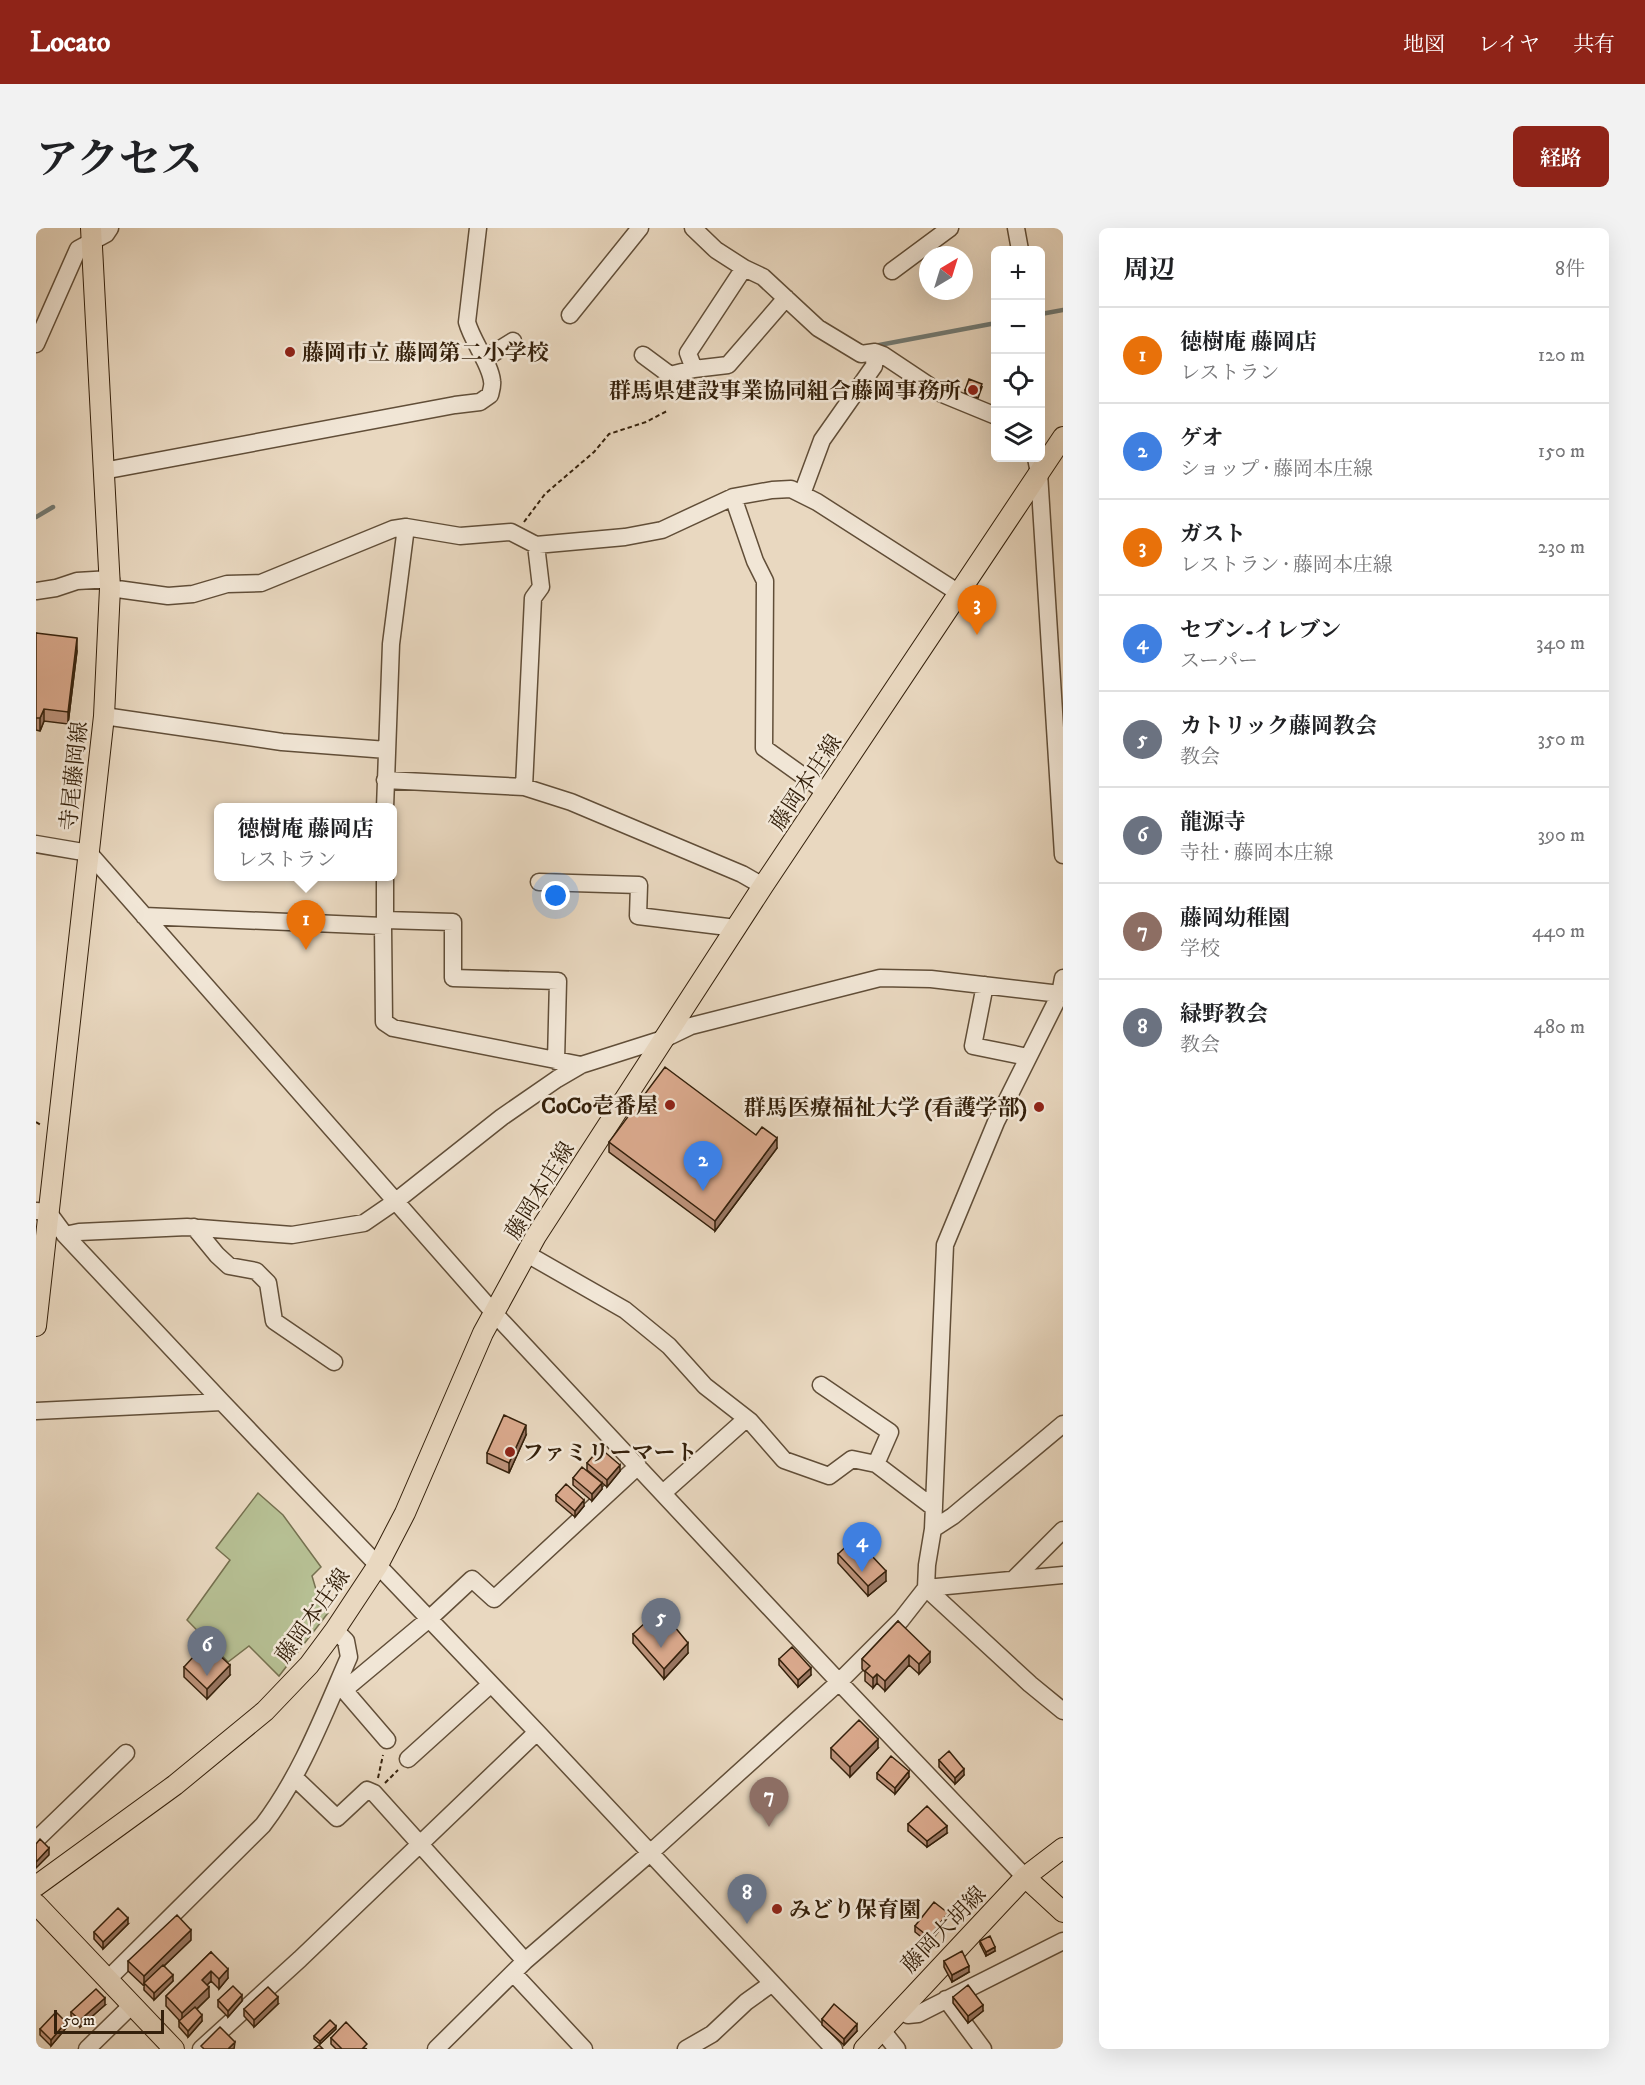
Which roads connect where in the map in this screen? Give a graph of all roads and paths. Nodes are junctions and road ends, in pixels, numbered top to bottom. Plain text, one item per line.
1 (110, 228) edge
2 (478, 228) edge
3 (640, 228) edge
4 (693, 228) edge
5 (950, 228) edge
6 (1016, 228) edge
7 (91, 235) edge
8 (1019, 246) edge
9 (744, 268) junction
10 (892, 271) dead end
11 (786, 298) junction
12 (570, 315) dead end
13 (513, 341) dead end
14 (36, 345) edge
15 (875, 352) junction
16 (643, 355) dead end
17 (484, 359) junction
18 (694, 369) junction
19 (667, 411) dead end
20 (991, 414) edge
21 (1062, 442) edge
22 (1037, 465) edge
23 (104, 471) junction
24 (802, 494) junction
25 (733, 497) junction
26 (406, 526) junction
27 (515, 534) junction
28 (536, 545) junction
29 (110, 584) junction
30 (36, 591) edge
31 (959, 593) junction
32 (104, 716) junction
33 (387, 750) junction
34 (385, 780) junction
35 (524, 787) junction
36 (827, 793) junction
37 (385, 803) edge
38 (1062, 824) edge
39 (36, 844) edge
40 (88, 853) junction
41 (1063, 855) edge
42 (385, 881) edge
43 (539, 882) dead end
44 (763, 886) junction
45 (144, 916) junction
46 (384, 923) junction
47 (736, 928) junction
48 (985, 985) junction
49 (1062, 986) edge
50 (666, 1038) junction
51 (1028, 1057) junction
52 (556, 1061) junction
53 (581, 1065) junction
54 (396, 1201) junction
55 (42, 1211) edge
56 (194, 1227) junction
57 (66, 1235) junction
58 (527, 1254) junction
59 (494, 1312) junction
60 (36, 1326) edge
61 (334, 1362) dead end
62 (821, 1385) dead end
63 (222, 1402) junction
64 (36, 1411) edge
65 (746, 1419) junction
66 (1063, 1424) edge
67 (876, 1464) junction
68 (638, 1467) junction
69 (663, 1493) junction
70 (934, 1508) junction
71 (933, 1529) junction
72 (1063, 1530) edge
73 (378, 1565) junction
74 (1063, 1575) edge
75 (1015, 1578) junction
76 (926, 1588) junction
77 (429, 1619) junction
78 (335, 1630) junction
79 (839, 1682) junction
80 (491, 1684) junction
81 (340, 1688) junction
82 (1063, 1711) edge
83 (537, 1732) junction
84 (387, 1740) joint
85 (126, 1753) dead end
86 (408, 1759) joint
87 (294, 1777) junction
88 (374, 1793) junction
89 (36, 1840) edge
90 (420, 1844) junction
91 (1063, 1848) edge
92 (650, 1853) junction
93 (1025, 1877) junction
94 (36, 1886) edge
95 (36, 1904) edge
96 (1063, 1912) edge
97 (1063, 1941) edge
98 (525, 1961) junction
99 (513, 1973) junction
100 (108, 1979) junction
101 (771, 1984) junction
102 (946, 1999) junction
103 (132, 2005) junction
104 (899, 2010) junction
105 (881, 2029) junction
106 (87, 2049) edge
107 (174, 2049) edge
108 (201, 2049) edge
109 (436, 2049) edge
110 (584, 2049) edge
111 (686, 2049) edge
112 (834, 2049) edge
113 (864, 2049) edge
114 (897, 2049) edge
115 (983, 2049) edge

1 - 7 street
2 - 17 street
3 - 12 street
4 - 9 street
5 - 10 street
6 - 8 street
7 - 14 street
7 - 23 main road, 寺尾藤岡線
9 - 11 street
9 - 18 street
11 - 15 street
11 - 18 street
13 - 17 street
15 - 20 street
15 - 24 street
16 - 18 street
17 - 23 street
19 - 27 path
21 - 22 main road, 藤岡本庄線
22 - 31 main road, 藤岡本庄線
22 - 38 street
23 - 29 main road, 寺尾藤岡線
24 - 25 street
24 - 31 street
25 - 28 street
25 - 36 street
26 - 27 street
26 - 29 street
26 - 33 street
27 - 28 street
28 - 35 street
29 - 30 street
29 - 32 main road, 寺尾藤岡線
31 - 36 main road, 藤岡本庄線
32 - 33 street
32 - 40 main road, 寺尾藤岡線
33 - 34 street
34 - 35 street
34 - 37 street
35 - 44 street
36 - 44 main road, 藤岡本庄線
38 - 41 street
39 - 40 street
40 - 45 street
40 - 55 main road, 寺尾藤岡線
42 - 46 street
43 - 47 street
44 - 47 main road, 藤岡本庄線
45 - 46 street
45 - 54 street
46 - 52 street
46 - 52 street
47 - 50 main road, 藤岡本庄線
48 - 49 street
48 - 50 street
48 - 51 street
49 - 51 street
50 - 53 street
50 - 58 main road, 藤岡本庄線
51 - 70 street
52 - 53 street
53 - 54 street
54 - 56 street
54 - 59 street
55 - 57 street
55 - 60 main road, 寺尾藤岡線
56 - 57 street
56 - 61 street
57 - 63 street
58 - 59 main road, 藤岡本庄線
58 - 65 street
59 - 68 street
59 - 73 main road, 藤岡本庄線
62 - 67 street
63 - 64 street
63 - 73 street
65 - 67 street
65 - 69 street
66 - 71 street
67 - 70 street
68 - 69 street
68 - 77 street
69 - 79 street
70 - 71 street
71 - 76 street
72 - 75 street
73 - 77 street
73 - 78 main road, 藤岡本庄線
74 - 75 street
75 - 76 street
76 - 79 street
76 - 82 street
77 - 80 street
77 - 81 street
78 - 81 street
78 - 94 main road, 藤岡本庄線
79 - 92 street
79 - 93 street
80 - 83 street
80 - 86 street
81 - 84 street
81 - 87 street
83 - 90 street
83 - 92 street
84 - 88 path
85 - 89 street
86 - 88 path
87 - 88 street
87 - 100 street
88 - 90 street
90 - 98 street
90 - 108 street
91 - 93 main road, 藤岡大胡線
92 - 98 street
92 - 101 street
93 - 96 main road
93 - 104 main road, 藤岡大胡線
95 - 100 main road
97 - 102 street
98 - 99 street
99 - 109 street
99 - 110 street
100 - 103 main road
101 - 111 street
101 - 112 street
102 - 104 street
102 - 115 street
103 - 106 street
103 - 107 main road
104 - 105 main road, 藤岡大胡線
105 - 113 main road, 藤岡大胡線
105 - 114 street

